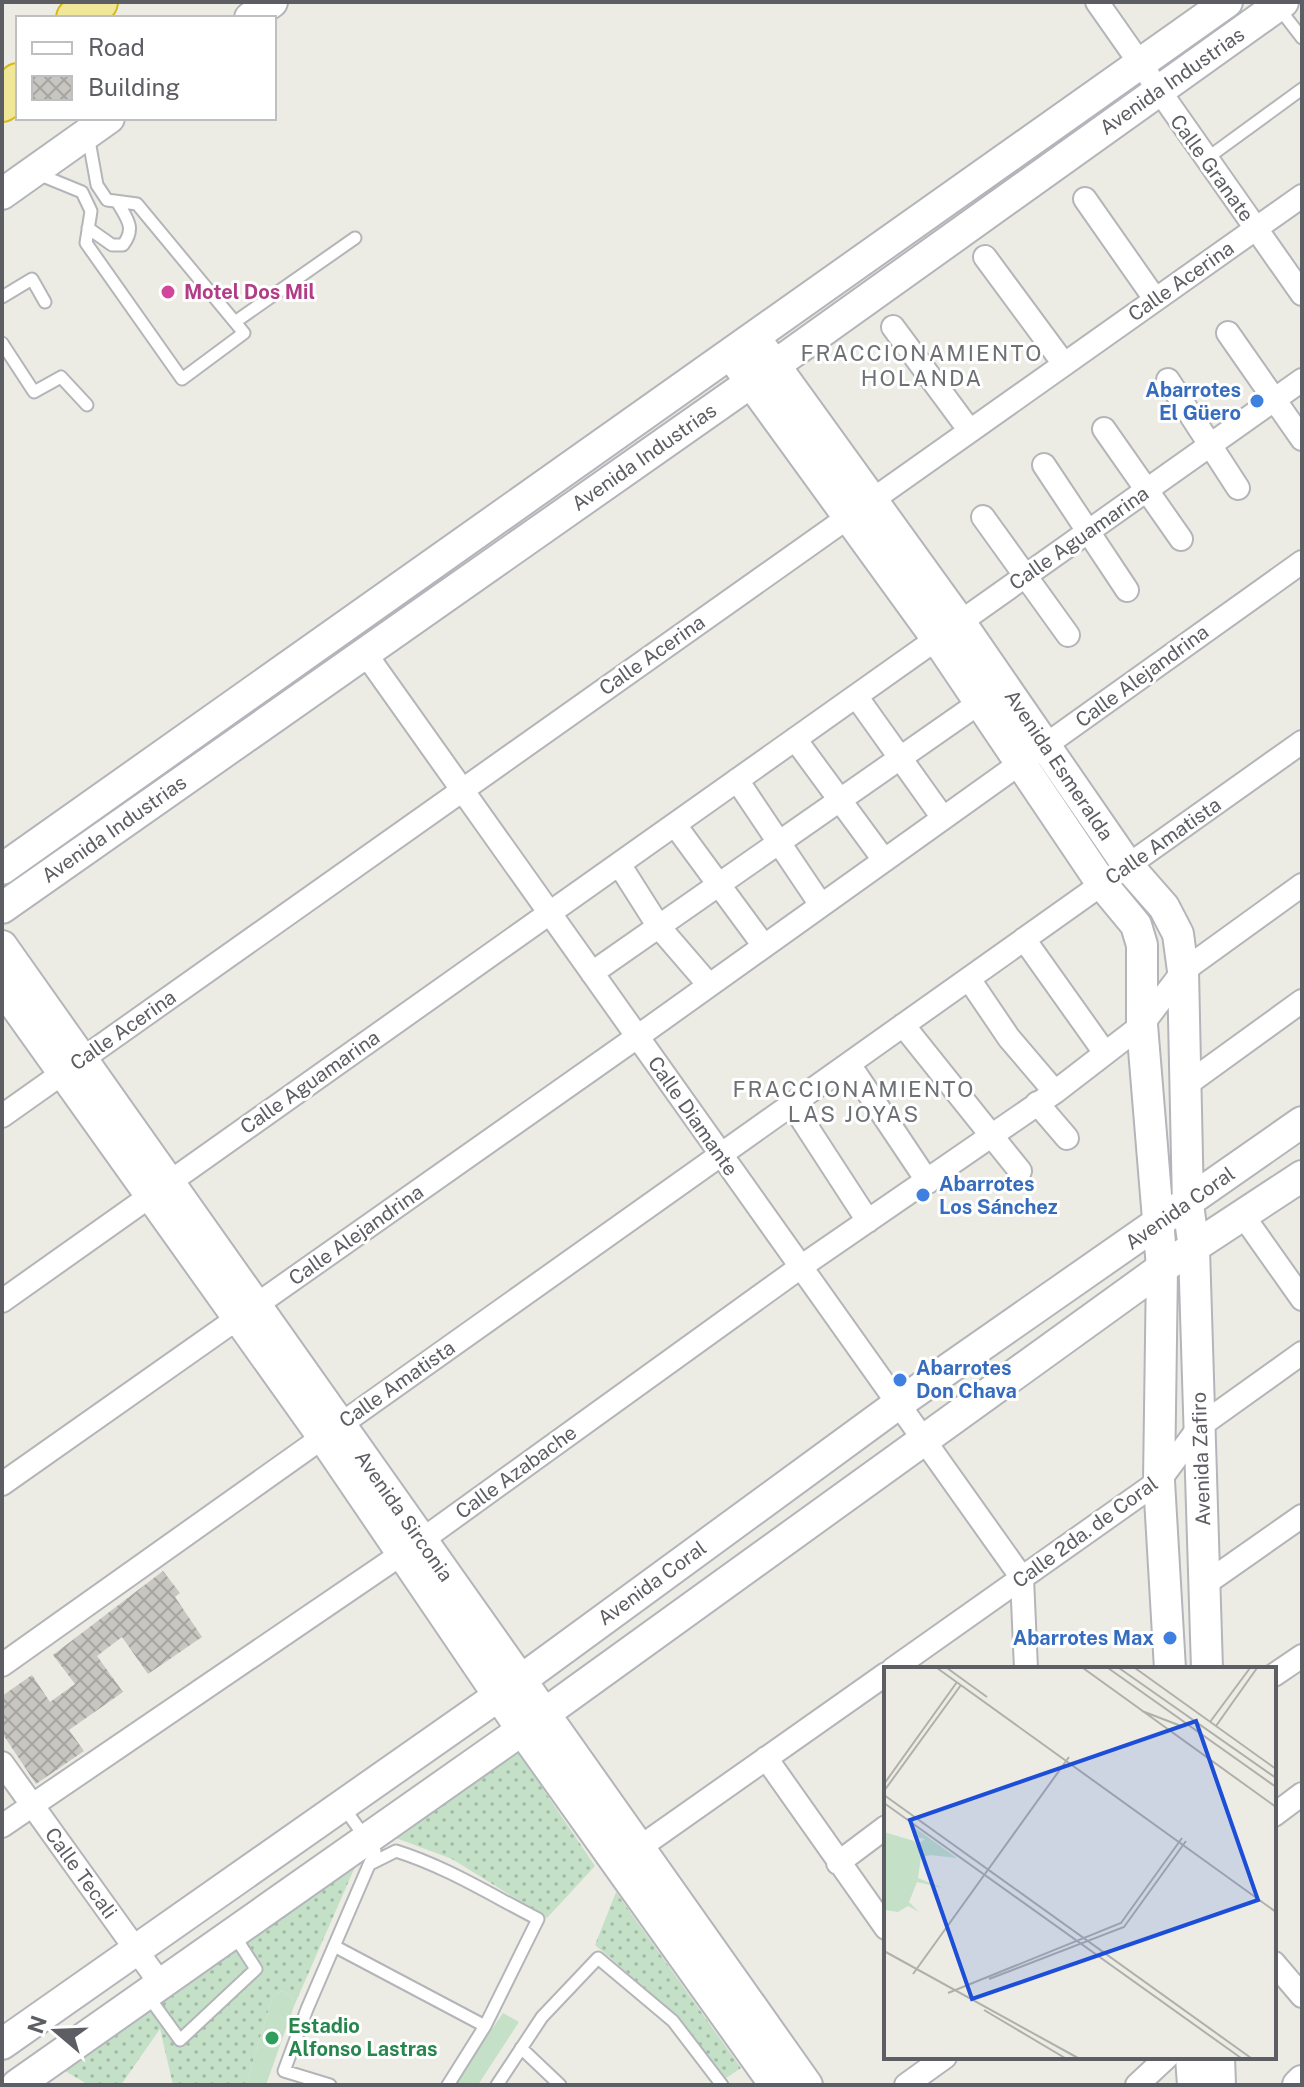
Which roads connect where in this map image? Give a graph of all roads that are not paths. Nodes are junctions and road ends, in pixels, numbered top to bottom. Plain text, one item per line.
1 (98, 2) edge
2 (272, 2) edge
3 (1097, 2) edge
4 (1227, 2) edge
5 (1281, 4) edge
6 (79, 16) edge
7 (253, 16) edge
8 (1302, 38) edge
9 (1140, 63) junction
10 (16, 85) edge
11 (1302, 89) edge
12 (1156, 91) junction
13 (2, 102) edge
14 (98, 125) edge
15 (1206, 160) junction
16 (33, 172) junction
17 (2, 194) edge
18 (1302, 196) edge
19 (1085, 199) dead end
20 (118, 203) junction
21 (88, 228) junction
22 (1255, 229) junction
23 (355, 238) dead end
24 (985, 257) dead end
25 (1302, 294) edge
26 (2, 297) edge
27 (1155, 299) junction
28 (45, 302) dead end
29 (235, 322) junction
30 (893, 327) dead end
31 (1228, 333) dead end
32 (2, 343) edge
33 (743, 346) junction
34 (1064, 364) junction
35 (775, 366) junction
36 (1168, 380) dead end
37 (1302, 380) edge
38 (750, 383) junction
39 (1273, 400) junction
40 (87, 405) dead end
41 (1104, 429) dead end
42 (970, 431) junction
43 (1302, 439) edge
44 (1209, 446) junction
45 (1044, 465) dead end
46 (1238, 488) dead end
47 (1148, 489) junction
48 (872, 500) junction
49 (983, 517) dead end
50 (846, 518) junction
51 (1089, 531) junction
52 (1181, 539) dead end
53 (1302, 562) edge
54 (1026, 576) junction
55 (1127, 590) dead end
56 (949, 630) junction
57 (1068, 635) dead end
58 (365, 653) junction
59 (856, 696) junction
60 (979, 703) junction
61 (795, 739) junction
62 (1302, 742) edge
63 (1046, 745) junction
64 (903, 757) junction
65 (1020, 763) junction
66 (737, 780) junction
67 (461, 790) junction
68 (840, 801) junction
69 (943, 818) junction
70 (675, 825) junction
71 (781, 842) junction
72 (884, 860) junction
73 (619, 864) junction
74 (1128, 866) junction
75 (2, 869) edge
76 (721, 884) junction
77 (1102, 884) junction
78 (1302, 885) edge
79 (821, 905) junction
80 (2, 908) edge
81 (550, 913) junction
82 (659, 927) junction
83 (1024, 939) junction
84 (2, 946) edge
85 (764, 946) junction
86 (1183, 971) junction
87 (592, 973) junction
88 (969, 979) junction
89 (709, 985) junction
90 (2, 987) edge
91 (1302, 1001) edge
92 (903, 1025) junction
93 (1142, 1025) junction
94 (637, 1037) junction
95 (1105, 1053) junction
96 (849, 1064) junction
97 (73, 1066) junction
98 (1186, 1085) junction
99 (1046, 1098) junction
100 (792, 1104) junction
101 (2, 1116) edge
102 (1302, 1122) edge
103 (990, 1136) junction
104 (1067, 1138) dead end
105 (721, 1155) junction
106 (1020, 1171) dead end
107 (1302, 1176) edge
108 (928, 1182) junction
109 (160, 1188) junction
110 (1188, 1204) junction
111 (1244, 1217) junction
112 (868, 1221) junction
113 (1156, 1225) junction
114 (1194, 1249) junction
115 (802, 1266) junction
116 (1162, 1268) junction
117 (1302, 1299) edge
118 (2, 1301) edge
119 (246, 1311) junction
120 (1302, 1353) edge
121 (898, 1404) junction
122 (1200, 1426) junction
123 (332, 1431) junction
124 (923, 1437) junction
125 (1159, 1481) junction
126 (2, 1484) edge
127 (1302, 1516) edge
128 (411, 1547) junction
129 (1022, 1578) junction
130 (1205, 1584) junction
131 (1302, 1656) edge
132 (2, 1665) edge
133 (896, 1667) edge
134 (1026, 1667) edge
135 (1170, 1667) edge
136 (1207, 1667) edge
137 (1276, 1674) edge
138 (884, 1675) edge
139 (509, 1687) junction
140 (534, 1721) junction
141 (766, 1758) junction
142 (2, 1763) edge
143 (1301, 1796) edge
144 (32, 1805) junction
145 (343, 1806) junction
146 (1276, 1814) edge
147 (2, 1826) edge
148 (884, 1828) edge
149 (369, 1851) junction
150 (629, 1855) junction
151 (838, 1863) junction
152 (884, 1925) edge
153 (231, 1931) junction
154 (334, 1946) junction
155 (137, 1950) junction
156 (1276, 1965) edge
157 (153, 1988) junction
158 (1302, 1996) edge
159 (485, 2026) junction
160 (2, 2044) edge
161 (521, 2048) junction
162 (942, 2059) edge
163 (1165, 2059) edge
164 (1191, 2059) edge
165 (1219, 2059) edge
166 (770, 2074) edge
167 (17, 2085) edge
168 (330, 2085) edge
169 (448, 2085) edge
170 (497, 2085) edge
171 (560, 2085) edge
172 (722, 2085) edge
173 (807, 2085) edge
174 (906, 2085) edge
175 (1137, 2085) edge
176 (1193, 2085) edge
177 (1220, 2085) edge

1 - 6 highway
2 - 7 street
3 - 9 street, Calle Granate
4 - 9 street, Avenida Industrias
5 - 8 lane
5 - 12 street, Avenida Industrias
9 - 12 street, Calle Granate
9 - 33 street, Avenida Industrias
10 - 13 highway
11 - 15 lane
12 - 15 street, Calle Granate
12 - 35 street, Avenida Industrias
14 - 16 street
14 - 20 lane
15 - 22 street, Calle Granate
16 - 17 street
16 - 21 lane
18 - 22 street, Calle Acerina
19 - 27 street
20 - 21 lane
20 - 29 lane
21 - 29 lane
22 - 25 street, Calle Granate
22 - 27 street, Calle Acerina
23 - 29 lane
24 - 34 street
26 - 28 lane
27 - 34 street, Calle Acerina
30 - 42 street
31 - 39 street
32 - 40 lane
33 - 35 street, Avenida Esmeralda
33 - 38 street, Avenida Esmeralda
33 - 75 street, Avenida Industrias
34 - 42 street, Calle Acerina
35 - 38 street, Avenida Industrias
35 - 48 street, Avenida Esmeralda
36 - 44 street
37 - 39 street, Calle Aguamarina
38 - 50 street, Avenida Esmeralda
38 - 58 street, Avenida Industrias
39 - 43 street
39 - 44 street, Calle Aguamarina
41 - 47 street
42 - 48 street, Calle Acerina
44 - 46 street
44 - 47 street, Calle Aguamarina
45 - 51 street
47 - 51 street, Calle Aguamarina
47 - 52 street
48 - 50 street, Calle Acerina
48 - 56 street, Avenida Esmeralda
49 - 54 street
50 - 56 street, Avenida Esmeralda
50 - 67 street, Calle Acerina
51 - 54 street, Calle Aguamarina
51 - 55 street
53 - 63 street, Calle Alejandrina
54 - 56 street, Calle Aguamarina
54 - 57 street
56 - 59 street, Calle Aguamarina
56 - 60 street, Avenida Esmeralda
56 - 63 street, Avenida Esmeralda
58 - 67 street, Calle Diamante
58 - 80 street, Avenida Industrias
59 - 61 street, Calle Aguamarina
59 - 64 street
60 - 64 street
60 - 65 street, Avenida Esmeralda
61 - 66 street, Calle Aguamarina
61 - 68 street
62 - 74 street, Calle Amatista
63 - 65 street, Calle Alejandrina
63 - 74 street, Avenida Esmeralda
64 - 68 street
64 - 69 street
65 - 69 street, Calle Alejandrina
65 - 77 street, Avenida Esmeralda
66 - 70 street, Calle Aguamarina
66 - 71 street
67 - 81 street, Calle Diamante
67 - 97 street, Calle Acerina
68 - 71 street
68 - 72 street
69 - 72 street, Calle Alejandrina
70 - 73 street, Calle Aguamarina
70 - 76 street
71 - 76 street
71 - 79 street
72 - 79 street, Calle Alejandrina
73 - 81 street, Calle Aguamarina
73 - 82 street
74 - 77 street, Calle Amatista
74 - 86 street, Avenida Esmeralda
76 - 82 street
76 - 85 street
77 - 83 street, Calle Amatista
77 - 93 street, Avenida Esmeralda
78 - 86 street, Calle Azabache
79 - 85 street, Calle Alejandrina
81 - 87 street, Calle Diamante
81 - 109 street, Calle Aguamarina
82 - 87 street
82 - 89 street
83 - 88 street, Calle Amatista
83 - 95 street
84 - 97 street, Avenida Sirconia
85 - 89 street, Calle Alejandrina
86 - 93 street, Calle Azabache
86 - 98 street, Avenida Esmeralda
87 - 94 street, Calle Diamante
88 - 92 street, Calle Amatista
88 - 99 street
89 - 94 street, Calle Alejandrina
90 - 97 street, Avenida Sirconia
91 - 98 street
92 - 96 street, Calle Amatista
92 - 103 street
93 - 95 street, Calle Azabache
93 - 113 street, Avenida Esmeralda
94 - 105 street, Calle Diamante
94 - 119 street, Calle Alejandrina
95 - 99 street, Calle Azabache
96 - 100 street, Calle Amatista
96 - 108 street
97 - 101 street, Calle Acerina
97 - 109 street, Avenida Sirconia
98 - 110 street, Avenida Esmeralda
99 - 103 street, Calle Azabache
99 - 104 street
100 - 105 street, Calle Amatista
100 - 112 street
102 - 110 street, Avenida Coral
103 - 106 street
103 - 108 street, Calle Azabache
105 - 115 street, Calle Diamante
105 - 123 street, Calle Amatista
107 - 111 street, Avenida Coral
108 - 112 street, Calle Azabache
109 - 118 street, Calle Aguamarina
109 - 119 street, Avenida Sirconia
110 - 113 street, Avenida Coral
110 - 114 street, Avenida Esmeralda
111 - 114 street, Avenida Coral
111 - 117 street
112 - 115 street, Calle Azabache
113 - 116 street, Avenida Esmeralda
113 - 121 street, Avenida Coral
114 - 116 street, Avenida Coral
114 - 122 street, Avenida Zafiro
115 - 121 street, Calle Diamante
115 - 128 street, Calle Azabache
116 - 124 street, Avenida Coral
116 - 125 street, Avenida Zafiro
119 - 123 street, Avenida Sirconia
119 - 126 street, Calle Alejandrina
120 - 122 street, Calle 2da. de Coral
121 - 124 street, Calle Diamante
121 - 139 street, Avenida Coral
122 - 125 street, Calle 2da. de Coral
122 - 130 street, Avenida Zafiro
123 - 128 street, Avenida Sirconia
123 - 132 street, Calle Amatista
124 - 129 street, Calle Diamante
124 - 140 street, Avenida Coral
125 - 129 street, Calle 2da. de Coral
125 - 135 street, Avenida Zafiro
127 - 130 street
128 - 139 street, Avenida Sirconia
128 - 144 street, Calle Azabache
129 - 133 street, Calle 2da. de Coral
129 - 134 street
130 - 136 street, Avenida Zafiro
131 - 137 street
138 - 141 street
139 - 140 street, Avenida Sirconia
139 - 145 street, Avenida Coral
140 - 149 street, Avenida Coral
140 - 150 street, Avenida Sirconia
141 - 150 street
141 - 151 street
142 - 144 street, Calle Tecali
143 - 146 street
144 - 147 street, Calle Azabache
144 - 155 street, Calle Tecali
145 - 149 lane
145 - 155 street, Avenida Coral
148 - 151 street
149 - 153 street, Avenida Coral
149 - 154 lane
149 - 159 lane
150 - 166 street, Avenida Sirconia
151 - 152 street
153 - 157 street, Avenida Coral
153 - 157 lane
154 - 159 lane
154 - 168 lane
155 - 157 street, Calle Tecali
155 - 160 street, Avenida Coral
156 - 158 street
157 - 167 street, Avenida Coral
159 - 169 lane
161 - 170 lane
161 - 171 lane
161 - 172 lane
162 - 174 street
163 - 175 street
164 - 176 street
165 - 177 street
166 - 173 street, Avenida Sirconia

